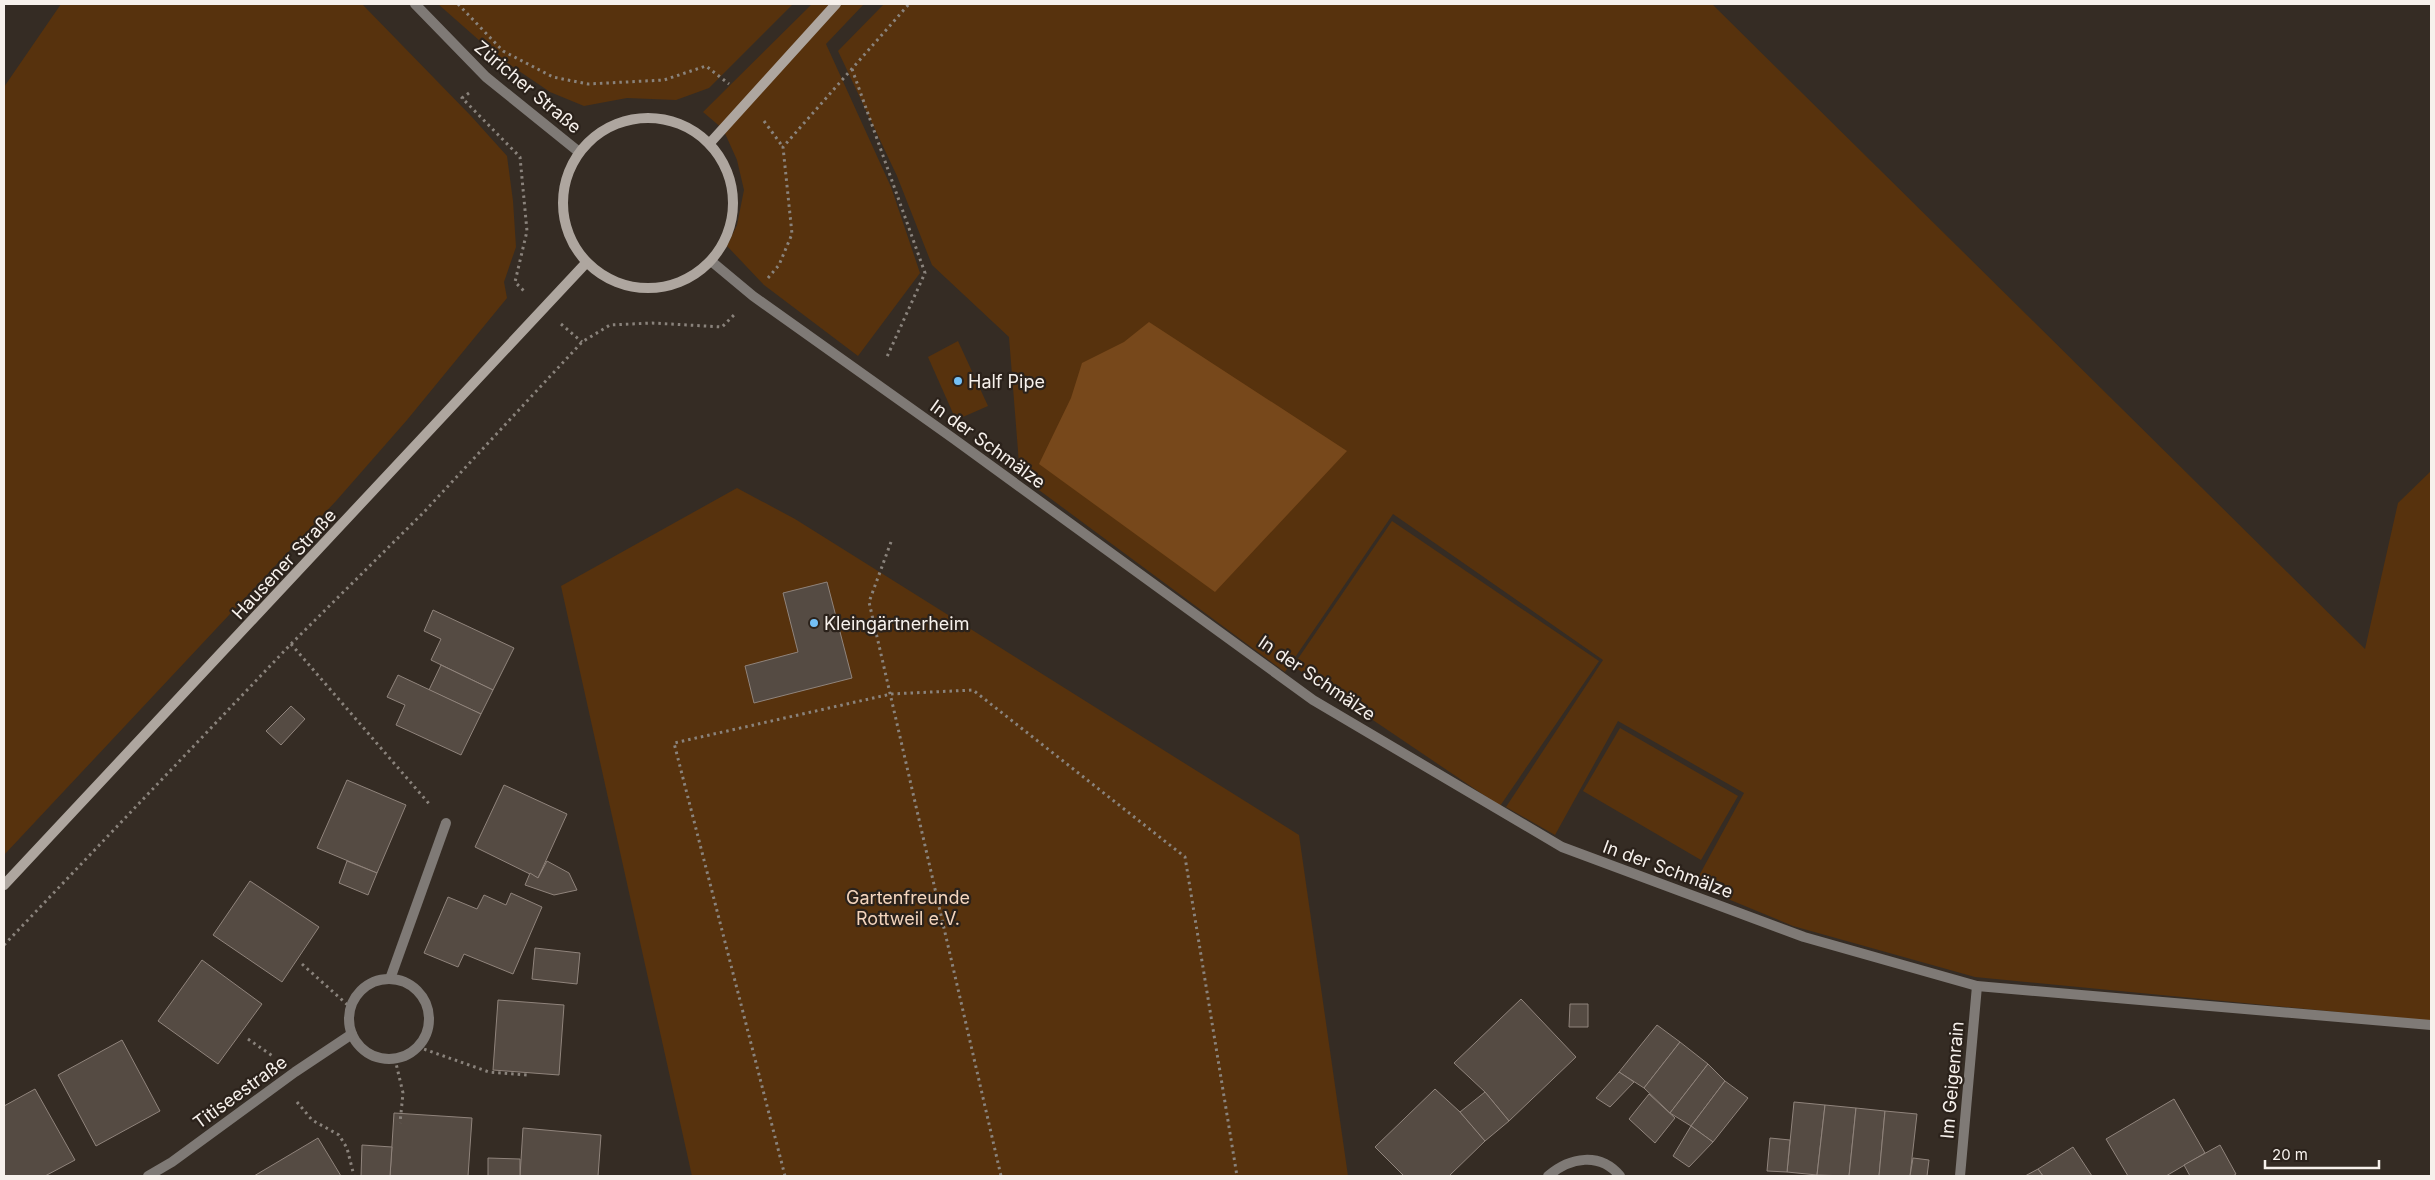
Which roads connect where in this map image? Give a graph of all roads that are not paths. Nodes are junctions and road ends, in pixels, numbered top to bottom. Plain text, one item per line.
1 (415, 4) edge
2 (836, 4) edge
3 (710, 143) junction
4 (579, 152) junction
5 (711, 261) junction
6 (586, 263) junction
7 (446, 823) road end
8 (4, 885) edge
9 (390, 979) junction
10 (1978, 986) junction
11 (2431, 1026) edge
12 (352, 1034) junction
13 (148, 1176) edge
14 (1548, 1176) edge
15 (1620, 1176) edge
16 (1960, 1176) edge

1 - 4 street, Züricher Straße
2 - 3 main road
3 - 4 main road
3 - 5 main road
4 - 6 main road
5 - 6 main road
5 - 10 street, In der Schmälze
6 - 8 main road, Hausener Straße
7 - 9 street
9 - 12 street
9 - 12 street
10 - 11 street, In der Schmälze
10 - 16 street, Im Geigenrain
12 - 13 street, Titiseestraße
14 - 15 street

